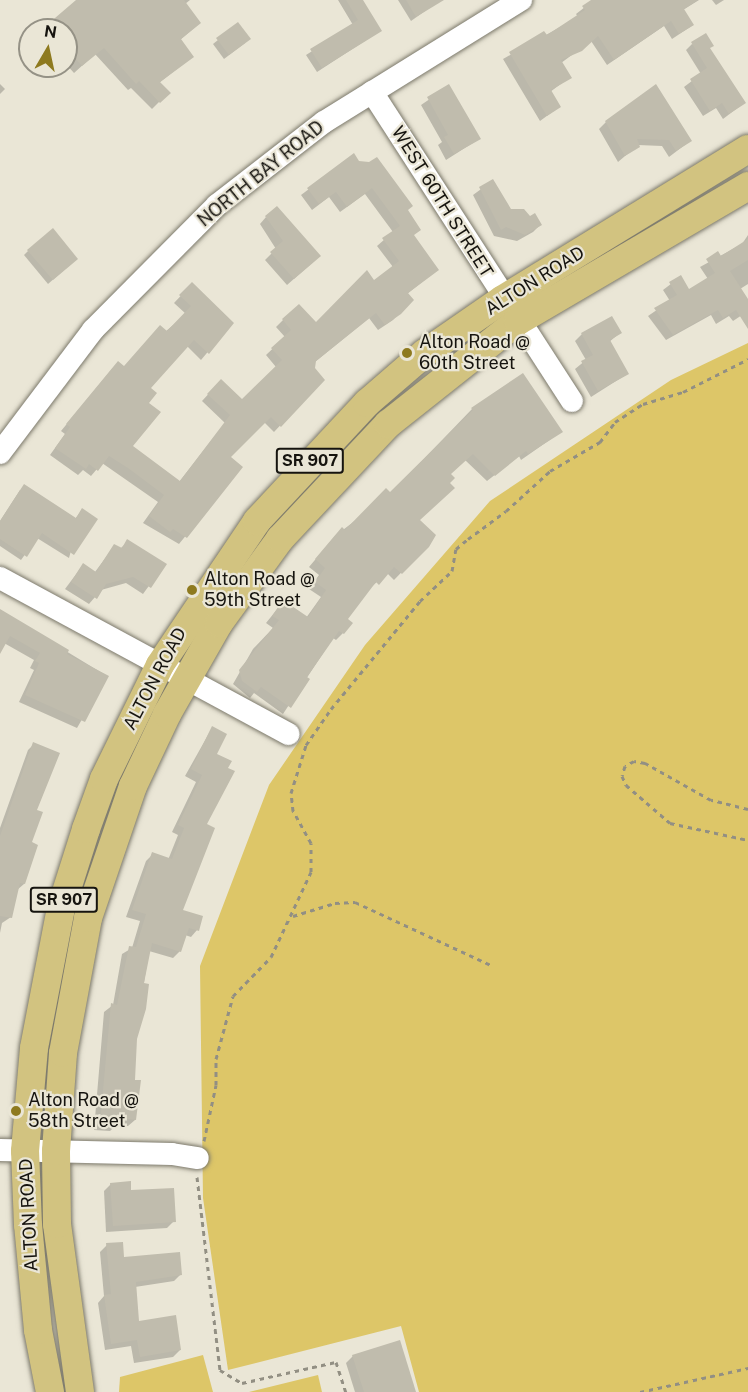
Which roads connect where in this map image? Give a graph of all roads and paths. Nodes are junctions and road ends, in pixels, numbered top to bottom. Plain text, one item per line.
1 (520, 0) edge
2 (372, 93) junction
3 (748, 149) edge
4 (748, 186) edge
5 (511, 310) junction
6 (748, 359) edge
7 (572, 401) dead end
8 (0, 453) edge
9 (0, 578) edge
10 (160, 665) junction
11 (187, 679) junction
12 (289, 734) dead end
13 (748, 809) edge
14 (748, 840) edge
15 (293, 916) junction
16 (491, 965) dead end
17 (13, 1151) edge
18 (56, 1151) junction
19 (198, 1158) junction
20 (748, 1368) edge
21 (50, 1392) edge
22 (80, 1392) edge
23 (346, 1392) edge
24 (640, 1392) edge

1 - 2 street, NORTH BAY ROAD
2 - 5 street, WEST 60TH STREET
2 - 8 street, NORTH BAY ROAD
3 - 5 main road, ALTON ROAD / SR 907
4 - 5 main road, ALTON ROAD / SR 907
5 - 7 street, WEST 60TH STREET
5 - 10 main road, ALTON ROAD / SR 907
5 - 11 main road, ALTON ROAD / SR 907
6 - 15 path
9 - 10 street
10 - 11 street
10 - 17 main road, ALTON ROAD / SR 907
11 - 12 street
11 - 18 main road, ALTON ROAD / SR 907
13 - 14 path
15 - 16 path
15 - 19 path
17 - 18 street
17 - 21 main road, ALTON ROAD / SR 907
18 - 19 street
18 - 22 main road, ALTON ROAD / SR 907
19 - 23 path
20 - 24 path

